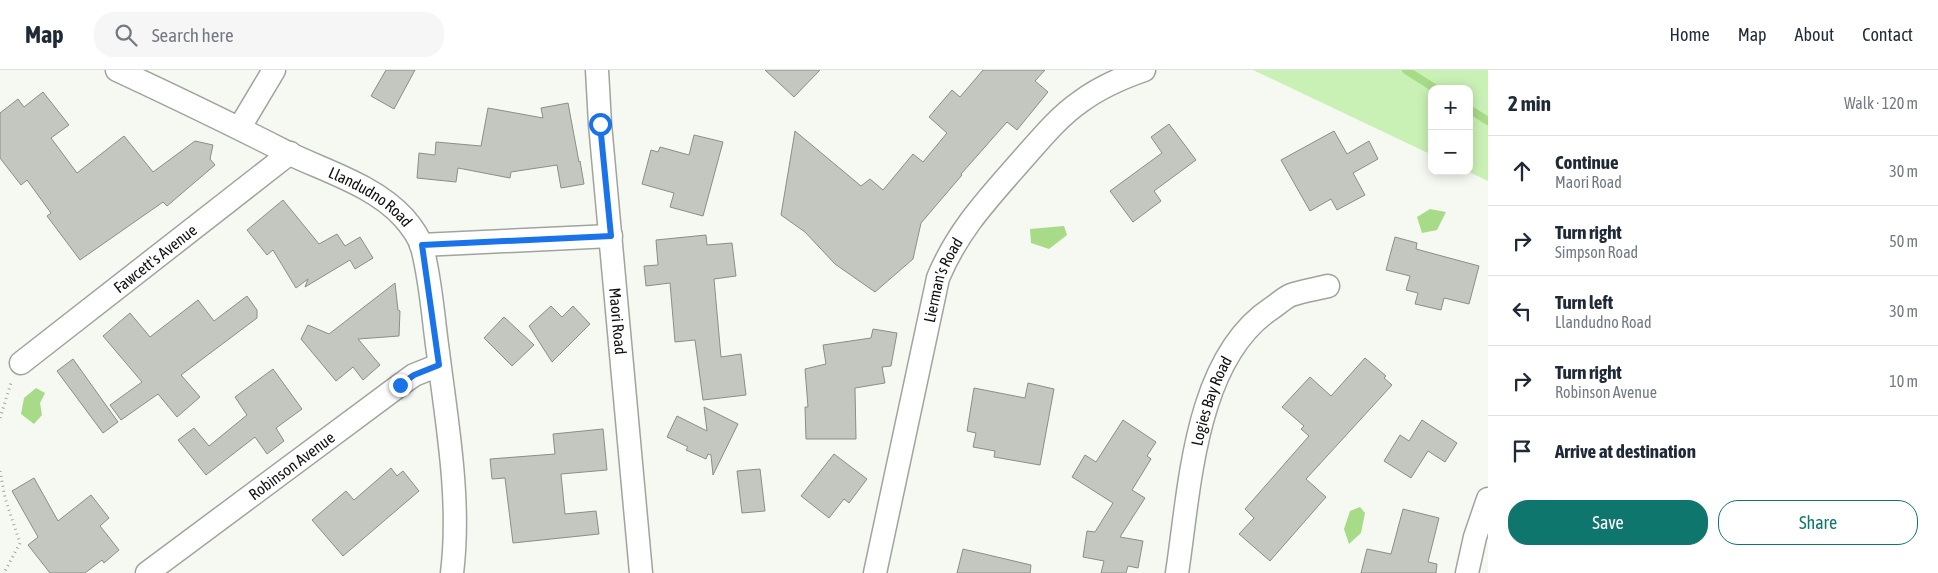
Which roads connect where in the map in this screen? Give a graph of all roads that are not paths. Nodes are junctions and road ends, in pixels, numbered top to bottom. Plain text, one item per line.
1 (117, 70) edge
2 (274, 70) edge
3 (597, 70) edge
4 (1144, 70) edge
5 (240, 127) junction
6 (290, 154) junction
7 (611, 236) junction
8 (422, 245) junction
9 (1328, 286) dead end
10 (21, 364) road end
11 (439, 365) junction
12 (1488, 499) edge
13 (147, 573) edge
14 (452, 573) edge
15 (641, 573) edge
16 (875, 573) edge
17 (1177, 573) edge
18 (1467, 573) edge

1 - 5 street, Llandudno Road
2 - 5 street
3 - 7 street, Maori Road
4 - 16 street, Lierman's Road
5 - 6 street, Llandudno Road
6 - 8 street, Llandudno Road
6 - 10 street, Fawcett's Avenue
7 - 8 street
7 - 15 street, Maori Road
8 - 11 street, Llandudno Road
9 - 17 street, Logies Bay Road
11 - 13 street, Robinson Avenue
11 - 14 street, Llandudno Road
12 - 18 street

